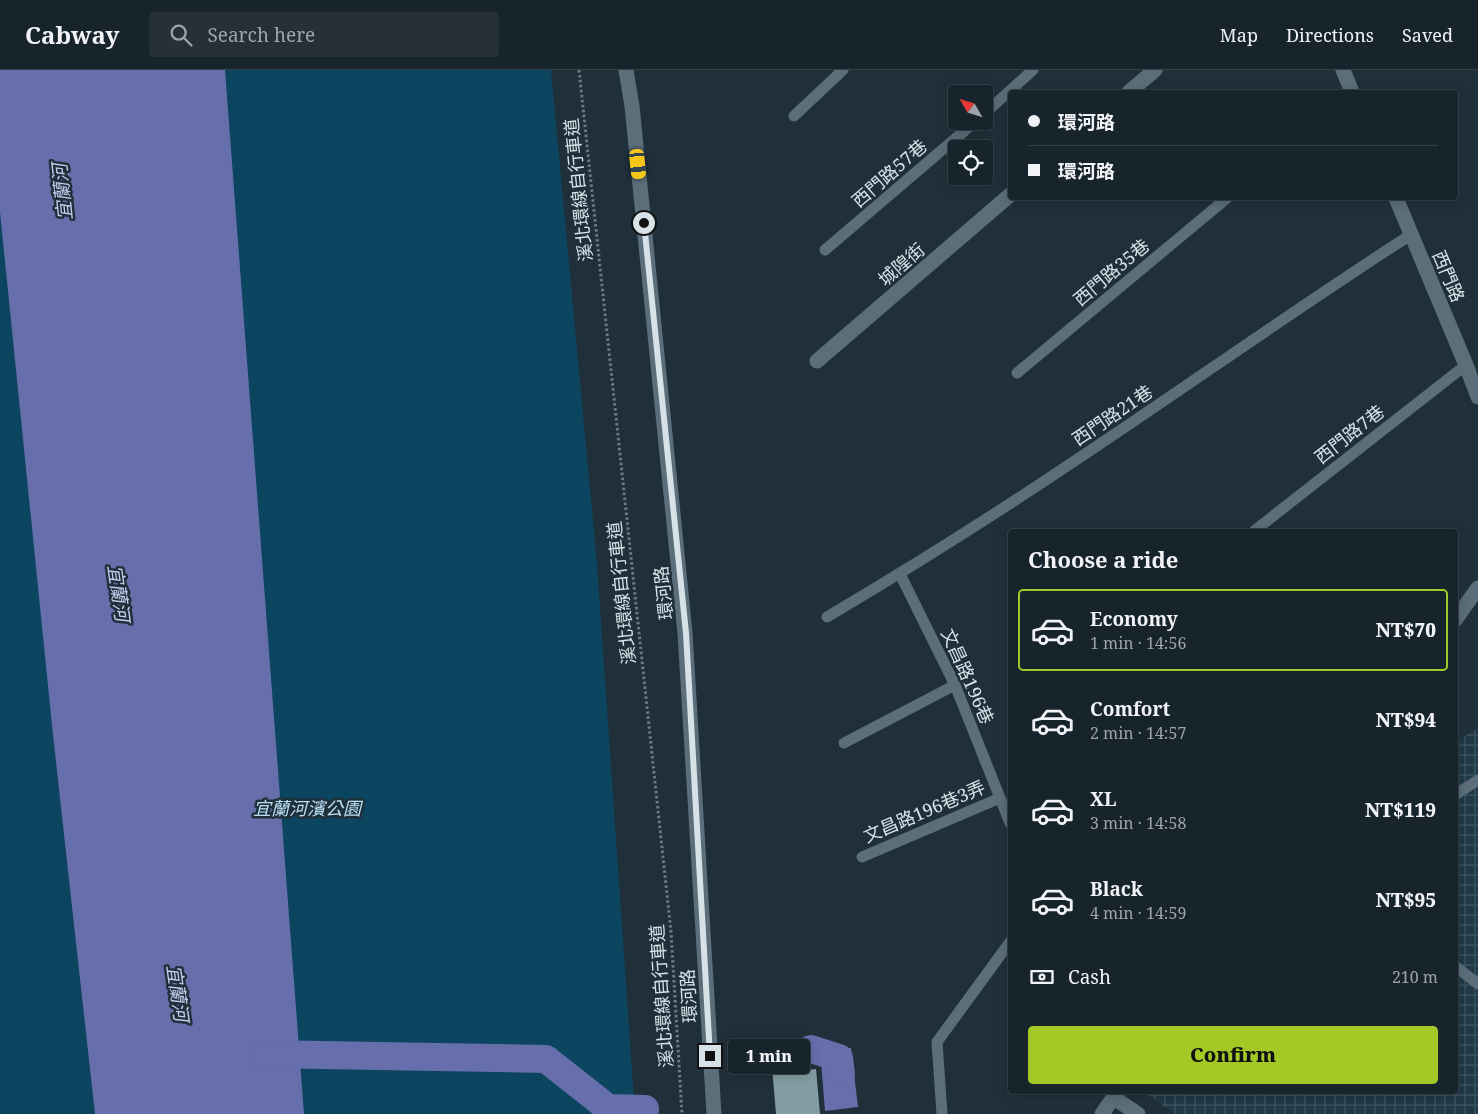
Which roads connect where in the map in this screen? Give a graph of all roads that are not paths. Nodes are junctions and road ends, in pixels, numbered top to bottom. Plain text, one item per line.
1 (626, 70) edge
2 (843, 70) edge
3 (1033, 70) edge
4 (1154, 70) edge
5 (1342, 70) edge
6 (1011, 90) edge
7 (1130, 90) edge
8 (1351, 90) edge
9 (1008, 92) edge
10 (993, 106) edge
11 (794, 116) dead end
12 (965, 130) edge
13 (1008, 197) edge
14 (1225, 200) edge
15 (1397, 200) edge
16 (1412, 234) junction
17 (825, 250) dead end
18 (817, 361) dead end
19 (1466, 365) junction
20 (1017, 373) dead end
21 (1478, 397) edge
22 (1257, 529) edge
23 (900, 574) junction
24 (1478, 588) edge
25 (1458, 616) edge
26 (827, 617) dead end
27 (955, 685) junction
28 (844, 743) dead end
29 (1478, 780) edge
30 (1458, 793) edge
31 (1000, 798) junction
32 (1008, 818) edge
33 (862, 857) dead end
34 (1008, 945) edge
35 (1458, 968) edge
36 (1478, 984) edge
37 (1116, 1094) edge
38 (714, 1114) edge
39 (942, 1114) edge
40 (1102, 1114) edge
41 (1138, 1114) edge

1 - 38 street, 環河路
2 - 11 lane
3 - 6 lane
4 - 7 street
5 - 8 street
9 - 10 lane
12 - 17 lane, 西門路57巷
13 - 18 street, 城隍街
14 - 20 lane, 西門路35巷
15 - 16 street, 西門路
16 - 19 street, 西門路
16 - 23 lane, 西門路21巷
19 - 21 street, 西門路
19 - 22 lane, 西門路7巷
23 - 26 lane, 西門路21巷
23 - 27 lane, 文昌路196巷
24 - 25 street
27 - 28 lane
27 - 31 lane, 文昌路196巷
29 - 30 lane
31 - 32 lane, 文昌路196巷
31 - 33 lane, 文昌路196巷3弄
34 - 39 lane
35 - 36 lane
37 - 40 street
37 - 41 street

